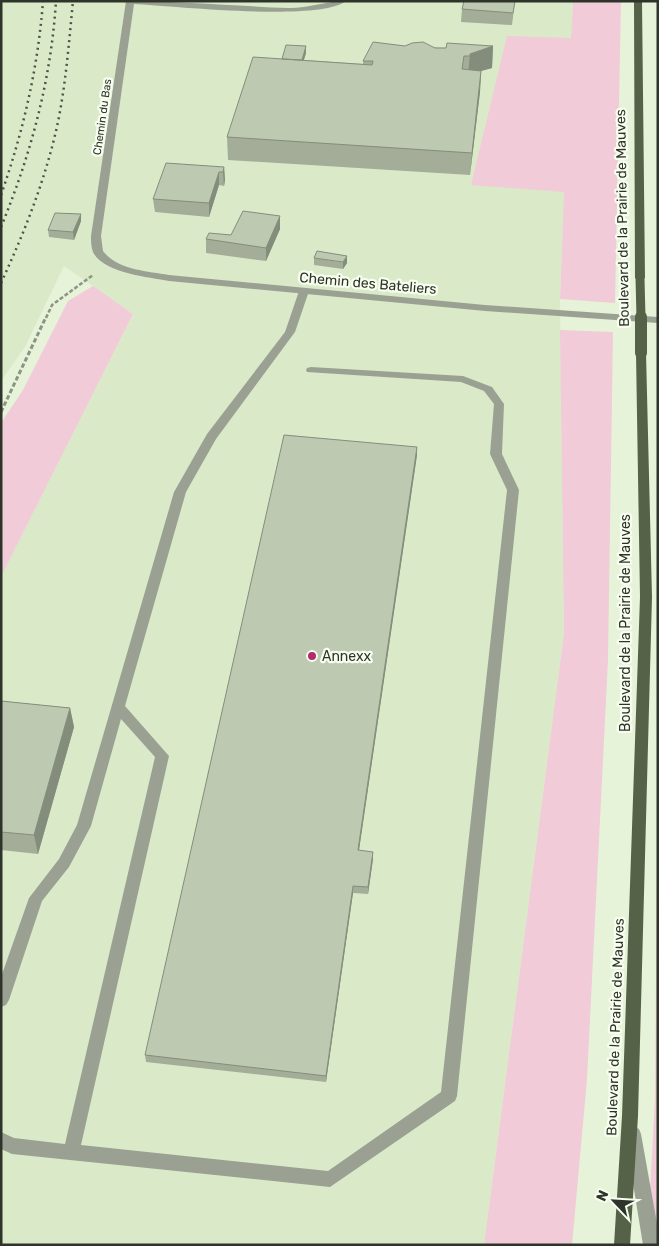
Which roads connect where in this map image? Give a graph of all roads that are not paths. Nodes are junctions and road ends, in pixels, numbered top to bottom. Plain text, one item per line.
1 (130, 1) edge
2 (342, 1) edge
3 (638, 1) edge
4 (222, 3) edge
5 (110, 263) joint
6 (304, 291) junction
7 (658, 320) edge
8 (311, 370) dead end
9 (118, 707) junction
10 (1, 1000) edge
11 (630, 1116) junction
12 (1, 1140) edge
13 (71, 1152) junction
14 (622, 1245) edge
15 (652, 1245) edge

1 - 4 street
1 - 5 street, Chemin du Bas
2 - 4 street
3 - 11 main road, Boulevard de la Prairie de Mauves, bridge
5 - 6 street, Chemin des Bateliers
6 - 7 street, Chemin des Bateliers
6 - 9 street
8 - 13 street
9 - 10 street
9 - 13 street
11 - 14 main road, Boulevard de la Prairie de Mauves
11 - 15 street
12 - 13 street

